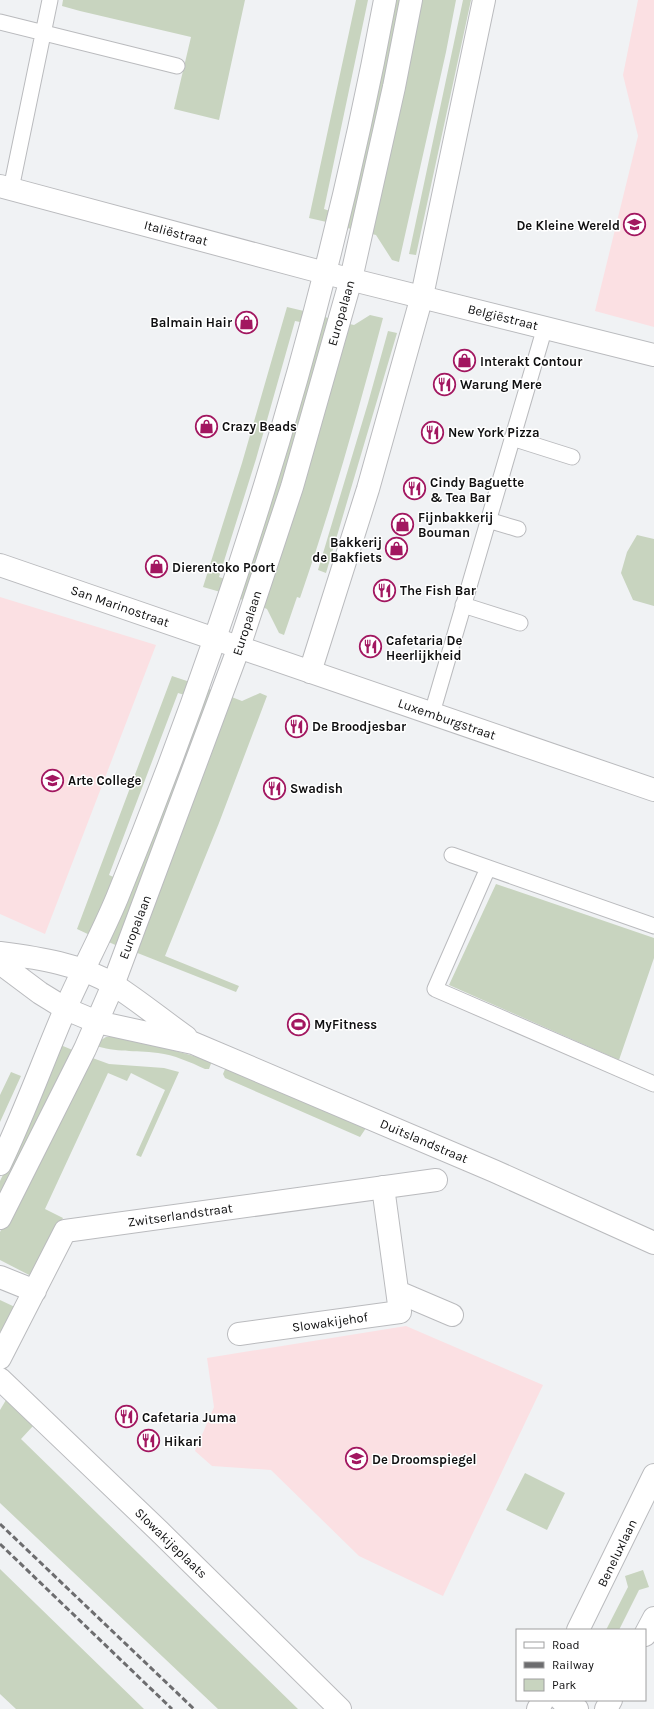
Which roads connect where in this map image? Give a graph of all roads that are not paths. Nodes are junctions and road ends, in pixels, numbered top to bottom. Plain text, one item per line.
1 (50, 0) edge
2 (385, 0) edge
3 (411, 0) edge
4 (484, 0) edge
5 (0, 22) edge
6 (44, 33) junction
7 (177, 66) dead end
8 (6, 188) edge
9 (325, 273) junction
10 (352, 279) junction
11 (422, 296) junction
12 (545, 327) junction
13 (654, 355) edge
14 (512, 438) junction
15 (572, 457) dead end
16 (488, 520) junction
17 (518, 529) dead end
18 (0, 565) edge
19 (463, 605) junction
20 (520, 623) dead end
21 (216, 639) junction
22 (239, 647) junction
23 (310, 672) junction
24 (432, 713) junction
25 (654, 790) edge
26 (452, 855) dead end
27 (488, 868) junction
28 (654, 926) edge
29 (0, 953) edge
30 (0, 963) edge
31 (82, 971) junction
32 (113, 985) junction
33 (66, 1009) junction
34 (97, 1022) junction
35 (193, 1043) junction
36 (654, 1084) edge
37 (0, 1164) edge
38 (436, 1180) dead end
39 (383, 1187) junction
40 (0, 1218) edge
41 (654, 1243) edge
42 (0, 1277) edge
43 (35, 1291) junction
44 (398, 1292) junction
45 (452, 1315) dead end
46 (239, 1334) dead end
47 (0, 1358) edge
48 (0, 1379) edge
49 (654, 1475) edge
50 (654, 1618) edge
51 (578, 1629) edge
52 (646, 1633) edge
53 (563, 1701) edge
54 (340, 1709) edge
55 (577, 1709) edge

1 - 6 lane
2 - 9 street, Europalaan
3 - 10 street, Europalaan
4 - 11 street
5 - 6 lane
6 - 7 lane
6 - 8 lane
8 - 9 street, Italiëstraat
9 - 10 street, Italiëstraat
9 - 21 street, Europalaan
10 - 11 street, Belgiëstraat
10 - 22 street, Europalaan
11 - 12 street, Belgiëstraat
11 - 23 street
12 - 13 street, Belgiëstraat
12 - 14 lane
14 - 15 lane
14 - 16 lane
16 - 17 lane
16 - 19 lane
18 - 21 street, San Marinostraat
19 - 20 lane
19 - 24 lane
21 - 22 street, San Marinostraat
21 - 31 street, Europalaan
22 - 23 street, Luxemburgstraat
22 - 32 street, Europalaan
23 - 24 street, Luxemburgstraat
24 - 25 street, Luxemburgstraat
26 - 27 lane
27 - 28 lane
27 - 36 lane
29 - 31 street, Duitslandstraat
30 - 33 street, Duitslandstraat
31 - 32 street, Duitslandstraat
31 - 33 street, Europalaan
32 - 34 street, Europalaan
32 - 35 street, Duitslandstraat
33 - 34 street, Duitslandstraat
33 - 37 street, Europalaan
34 - 35 street, Duitslandstraat
34 - 40 street, Europalaan
35 - 41 street, Duitslandstraat
38 - 39 street, Zwitserlandstraat
39 - 43 street, Zwitserlandstraat
39 - 44 street, Slowakijehof
42 - 43 street
43 - 47 street, Zwitserlandstraat
44 - 45 street
44 - 46 street, Slowakijehof
48 - 54 street, Slowakijeplaats
49 - 51 street, Beneluxlaan
50 - 52 street
53 - 55 street

